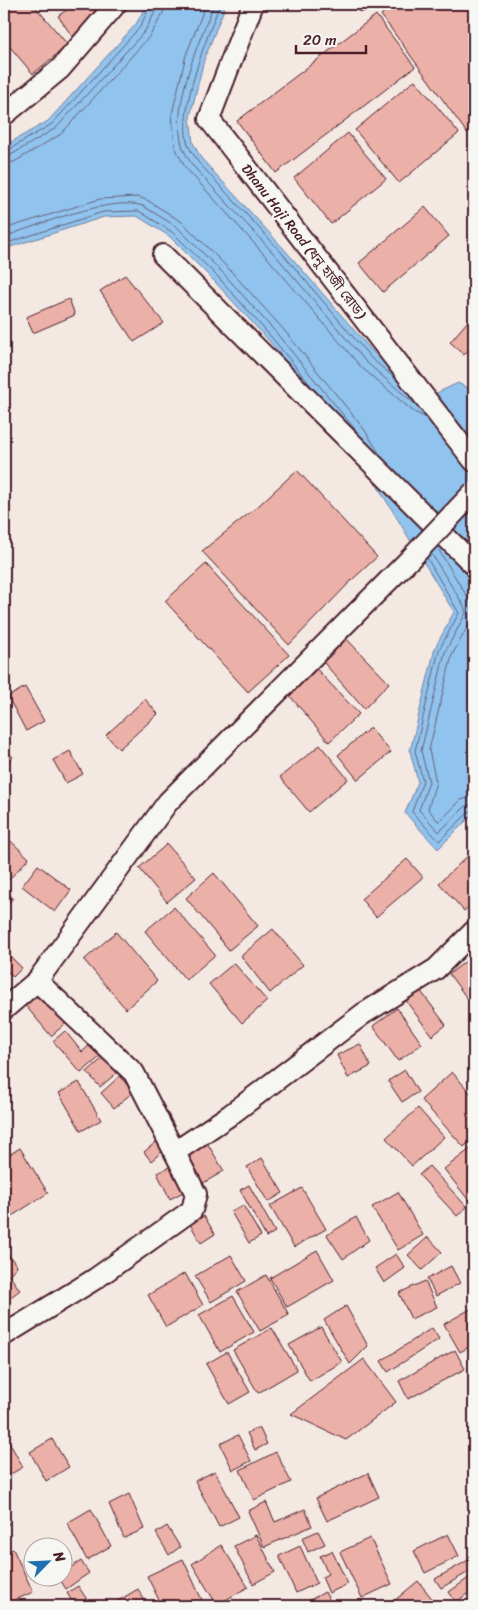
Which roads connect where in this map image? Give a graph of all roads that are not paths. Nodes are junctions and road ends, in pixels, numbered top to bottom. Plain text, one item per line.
1 (116, 4) edge
2 (252, 4) edge
3 (4, 115) edge
4 (163, 255) dead end
5 (474, 461) edge
6 (474, 492) edge
7 (474, 565) edge
8 (474, 931) edge
9 (37, 981) junction
10 (4, 1009) edge
11 (175, 1152) junction
12 (4, 1335) edge

1 - 3 street
2 - 5 street, Dhanu Haji Road (ধনু হাজী রোড)
4 - 7 street
6 - 9 street, bridge
8 - 11 street
9 - 10 street
9 - 11 street
11 - 12 street

